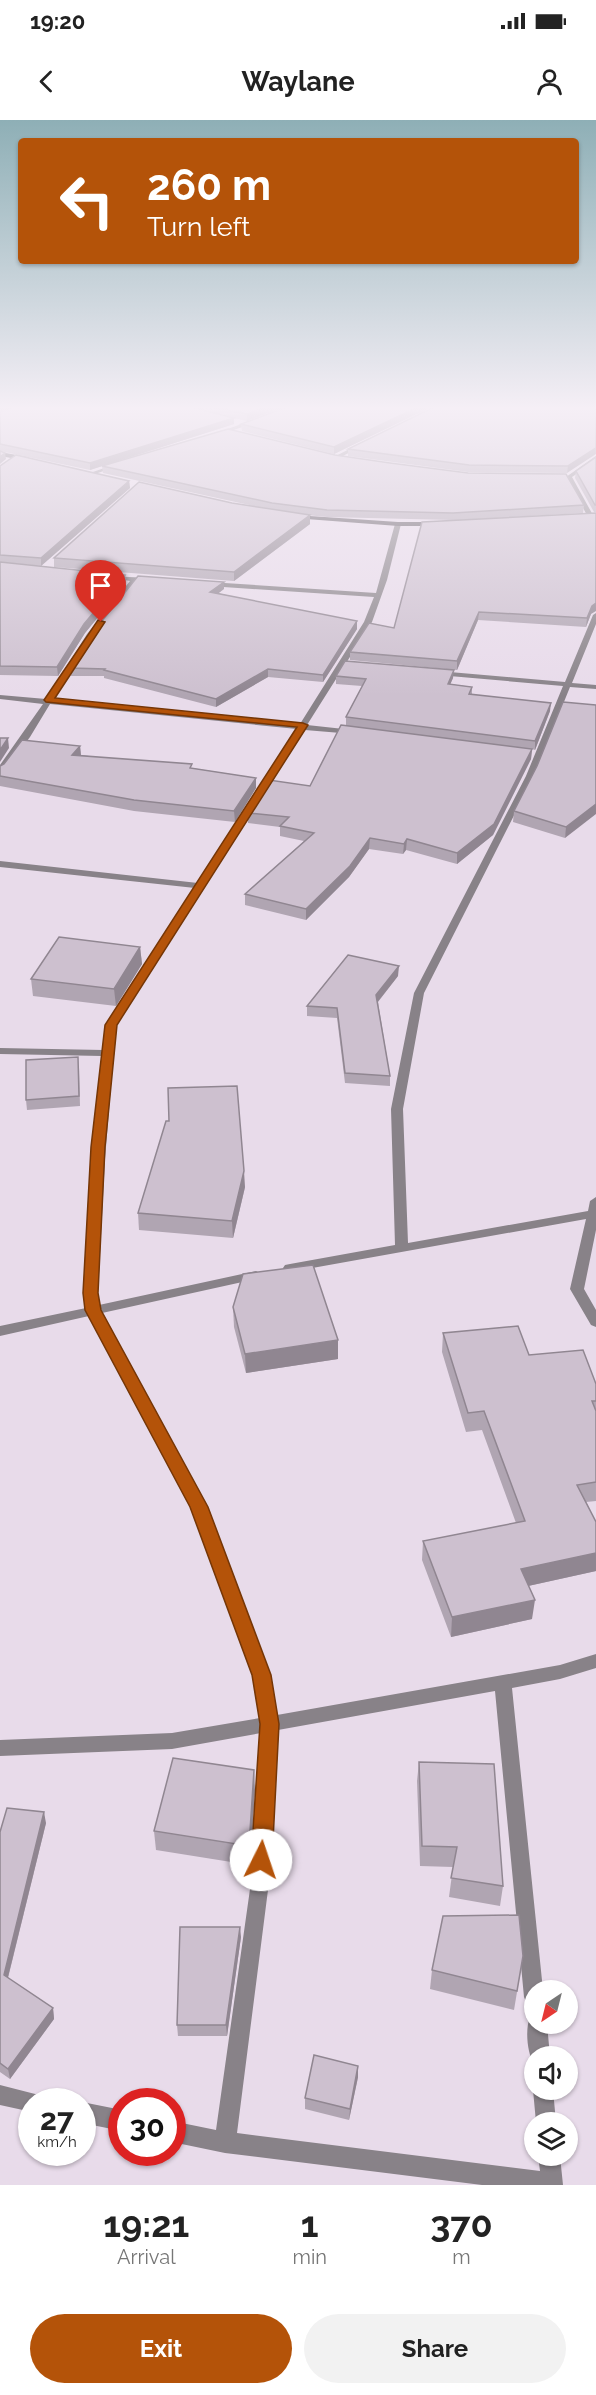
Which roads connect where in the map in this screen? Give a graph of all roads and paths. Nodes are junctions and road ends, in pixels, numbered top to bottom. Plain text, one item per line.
1 (586, 503) edge
2 (288, 516) edge
3 (594, 516) edge
4 (580, 518) edge
5 (444, 523) edge
6 (398, 524) junction
7 (101, 576) edge
8 (135, 579) junction
9 (158, 581) edge
10 (204, 584) edge
11 (379, 595) junction
12 (596, 615) edge
13 (425, 672) edge
14 (567, 684) junction
15 (596, 687) edge
16 (0, 697) edge
17 (49, 700) junction
18 (303, 725) junction
19 (362, 733) edge
20 (526, 754) edge
21 (538, 756) junction
22 (0, 771) edge
23 (0, 864) edge
24 (201, 886) junction
25 (0, 1051) edge
26 (108, 1053) junction
27 (595, 1207) edge
28 (402, 1248) junction
29 (93, 1310) junction
30 (596, 1322) edge
31 (0, 1331) edge
32 (596, 1661) edge
33 (503, 1682) junction
34 (270, 1724) junction
35 (0, 1748) edge
36 (532, 1980) edge
37 (0, 2095) edge
38 (18, 2099) edge
39 (186, 2134) edge
40 (225, 2142) junction
41 (550, 2166) edge
42 (552, 2184) edge

1 - 3 street
2 - 6 street
3 - 4 street
5 - 6 street
6 - 11 street
7 - 8 street
8 - 9 street
8 - 17 street
10 - 11 street
11 - 18 street
12 - 14 street
13 - 14 street
14 - 15 street
14 - 21 street
16 - 17 street
17 - 18 street
17 - 22 street
18 - 19 street
18 - 24 street
20 - 21 street
21 - 28 street
23 - 24 street
24 - 26 street
25 - 26 street
26 - 29 street
27 - 28 street
27 - 30 street
28 - 29 street
29 - 31 street
29 - 34 street
32 - 33 street
33 - 34 street
33 - 36 street
34 - 35 street
34 - 40 street
37 - 38 street
39 - 40 street
40 - 42 street
41 - 42 street

